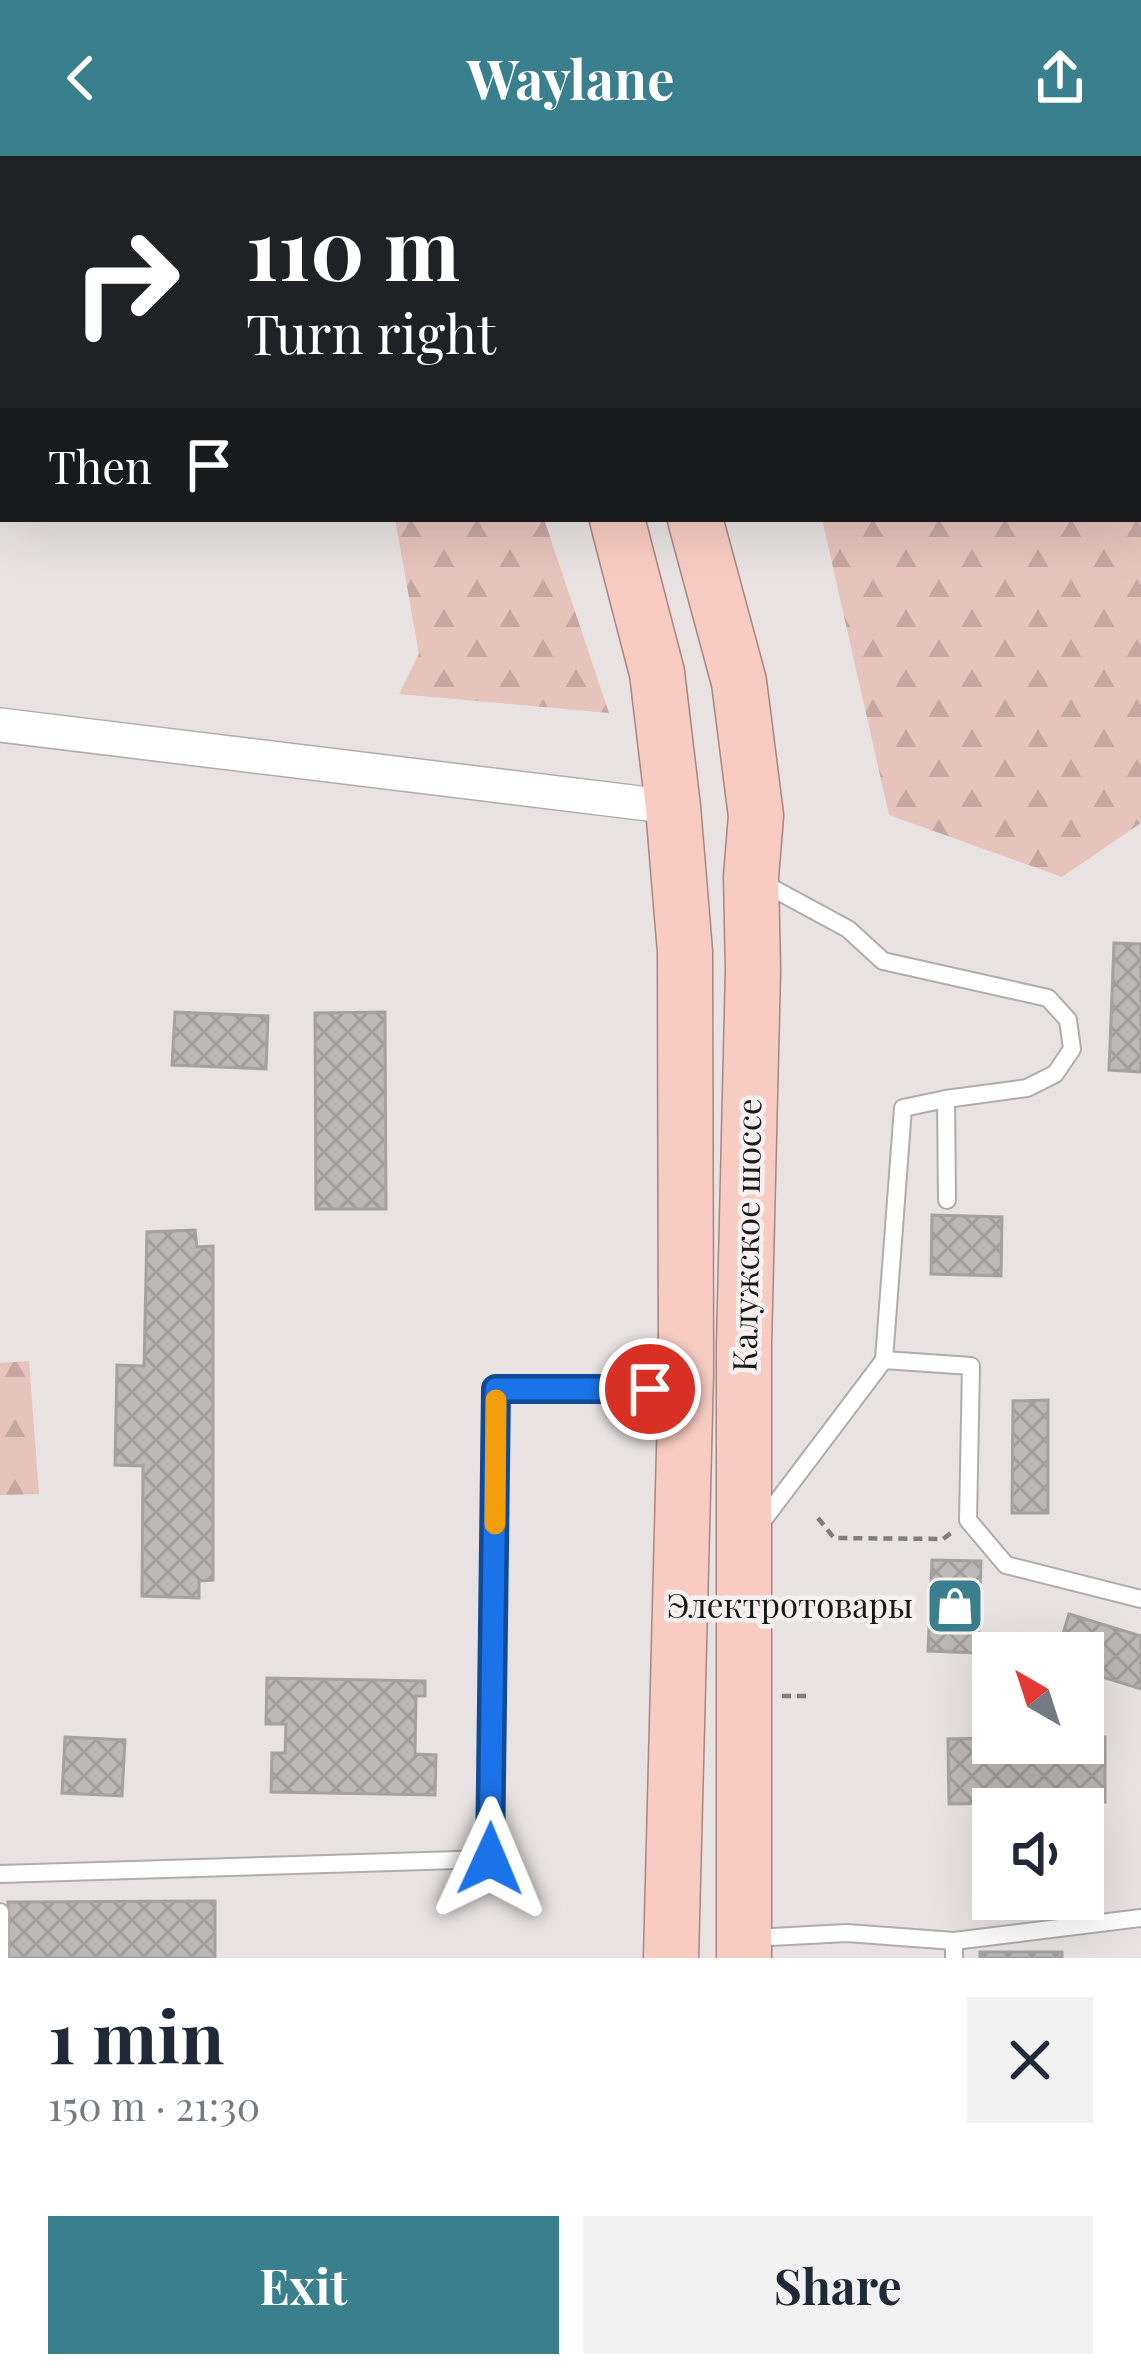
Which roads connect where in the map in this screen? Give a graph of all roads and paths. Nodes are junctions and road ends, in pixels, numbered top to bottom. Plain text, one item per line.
1 (618, 522) edge
2 (696, 522) edge
3 (0, 725) edge
4 (673, 807) junction
5 (751, 877) junction
6 (946, 1099) junction
7 (947, 1200) dead end
8 (884, 1360) junction
9 (686, 1389) junction
10 (818, 1518) dead end
11 (968, 1520) junction
12 (743, 1547) junction
13 (1141, 1600) edge
14 (0, 1874) edge
15 (0, 1912) edge
16 (1141, 1918) edge
17 (744, 1948) edge
18 (954, 1950) edge
19 (1, 1958) edge
20 (670, 1958) edge

1 - 4 highway, Калужское шоссе
2 - 5 highway, Калужское шоссе
3 - 4 street
4 - 9 highway, Калужское шоссе
5 - 6 lane
5 - 12 highway, Калужское шоссе
6 - 7 lane
6 - 8 lane
8 - 11 lane
8 - 12 lane
9 - 14 lane
9 - 20 highway, Калужское шоссе
10 - 11 path
11 - 13 lane
12 - 17 highway, Калужское шоссе
15 - 19 lane
16 - 18 lane
17 - 18 lane

